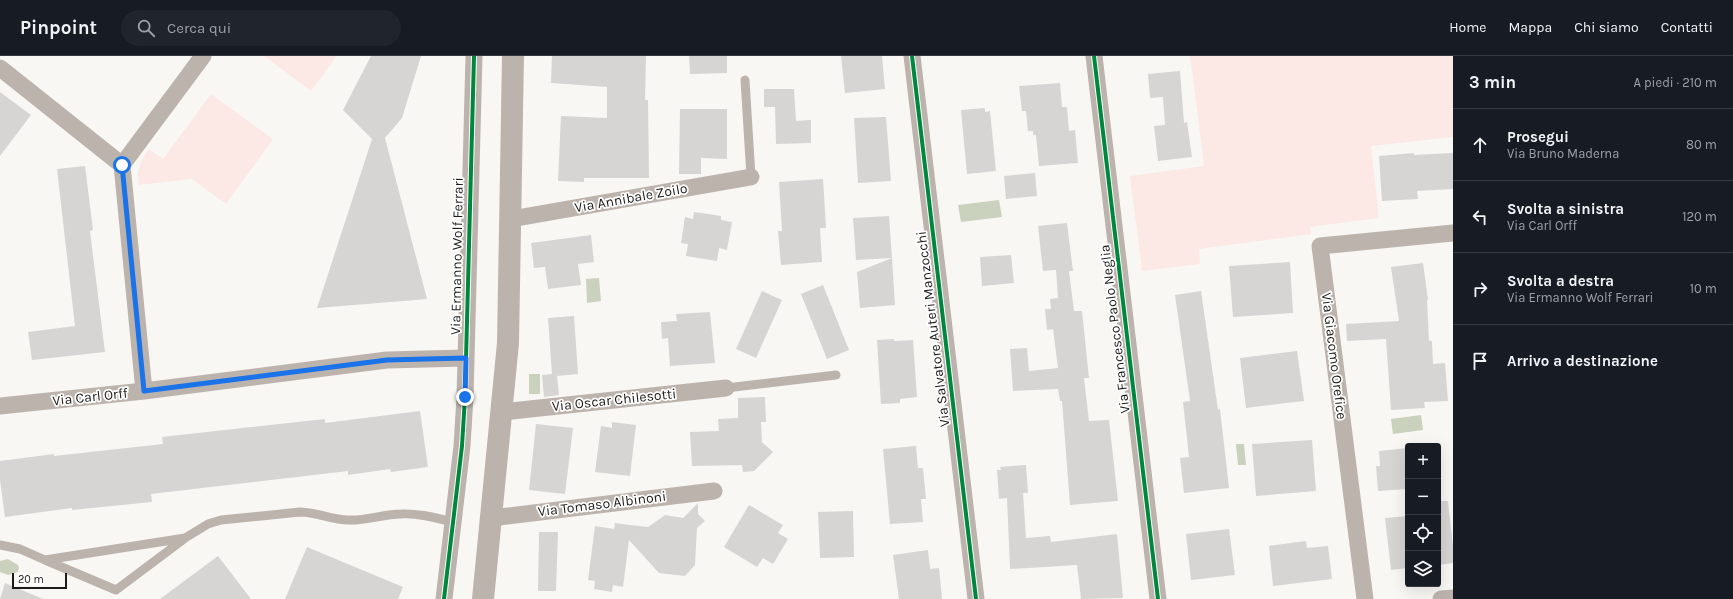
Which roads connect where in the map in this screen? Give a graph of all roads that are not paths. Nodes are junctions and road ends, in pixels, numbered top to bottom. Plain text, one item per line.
1 (203, 56) edge
2 (474, 56) edge
3 (513, 56) edge
4 (912, 56) edge
5 (1094, 56) edge
6 (0, 68) edge
7 (745, 80) dead end
8 (122, 165) junction
9 (751, 177) joint
10 (511, 219) junction
11 (1453, 233) edge
12 (466, 358) junction
13 (836, 375) dead end
14 (726, 388) joint
15 (144, 391) junction
16 (0, 406) edge
17 (502, 412) junction
18 (714, 491) dead end
19 (491, 518) junction
20 (453, 522) junction
21 (185, 538) junction
22 (0, 545) edge
23 (45, 560) junction
24 (1453, 598) edge
25 (444, 599) edge
26 (483, 599) edge
27 (976, 599) edge
28 (1158, 599) edge
29 (1365, 599) edge
30 (1442, 599) edge

1 - 8 street
2 - 12 street, Via Ermanno Wolf Ferrari
3 - 10 street
4 - 27 street, Via Salvatore Auteri Manzocchi
5 - 28 street, Via Francesco Paolo Neglia
6 - 8 street
7 - 9 lane
8 - 15 street
9 - 10 street, Via Annibale Zoilo
10 - 17 street
11 - 29 street, Via Giacomo Orefice
12 - 15 street, Via Carl Orff
12 - 20 street, Via Ermanno Wolf Ferrari
13 - 14 lane
14 - 17 street, Via Oscar Chilesotti
15 - 16 street, Via Carl Orff
17 - 19 street
18 - 19 street, Via Tomaso Albinoni
19 - 26 street
20 - 21 lane
20 - 25 street, Via Ermanno Wolf Ferrari
21 - 23 lane
21 - 23 lane
22 - 23 lane
24 - 30 street

